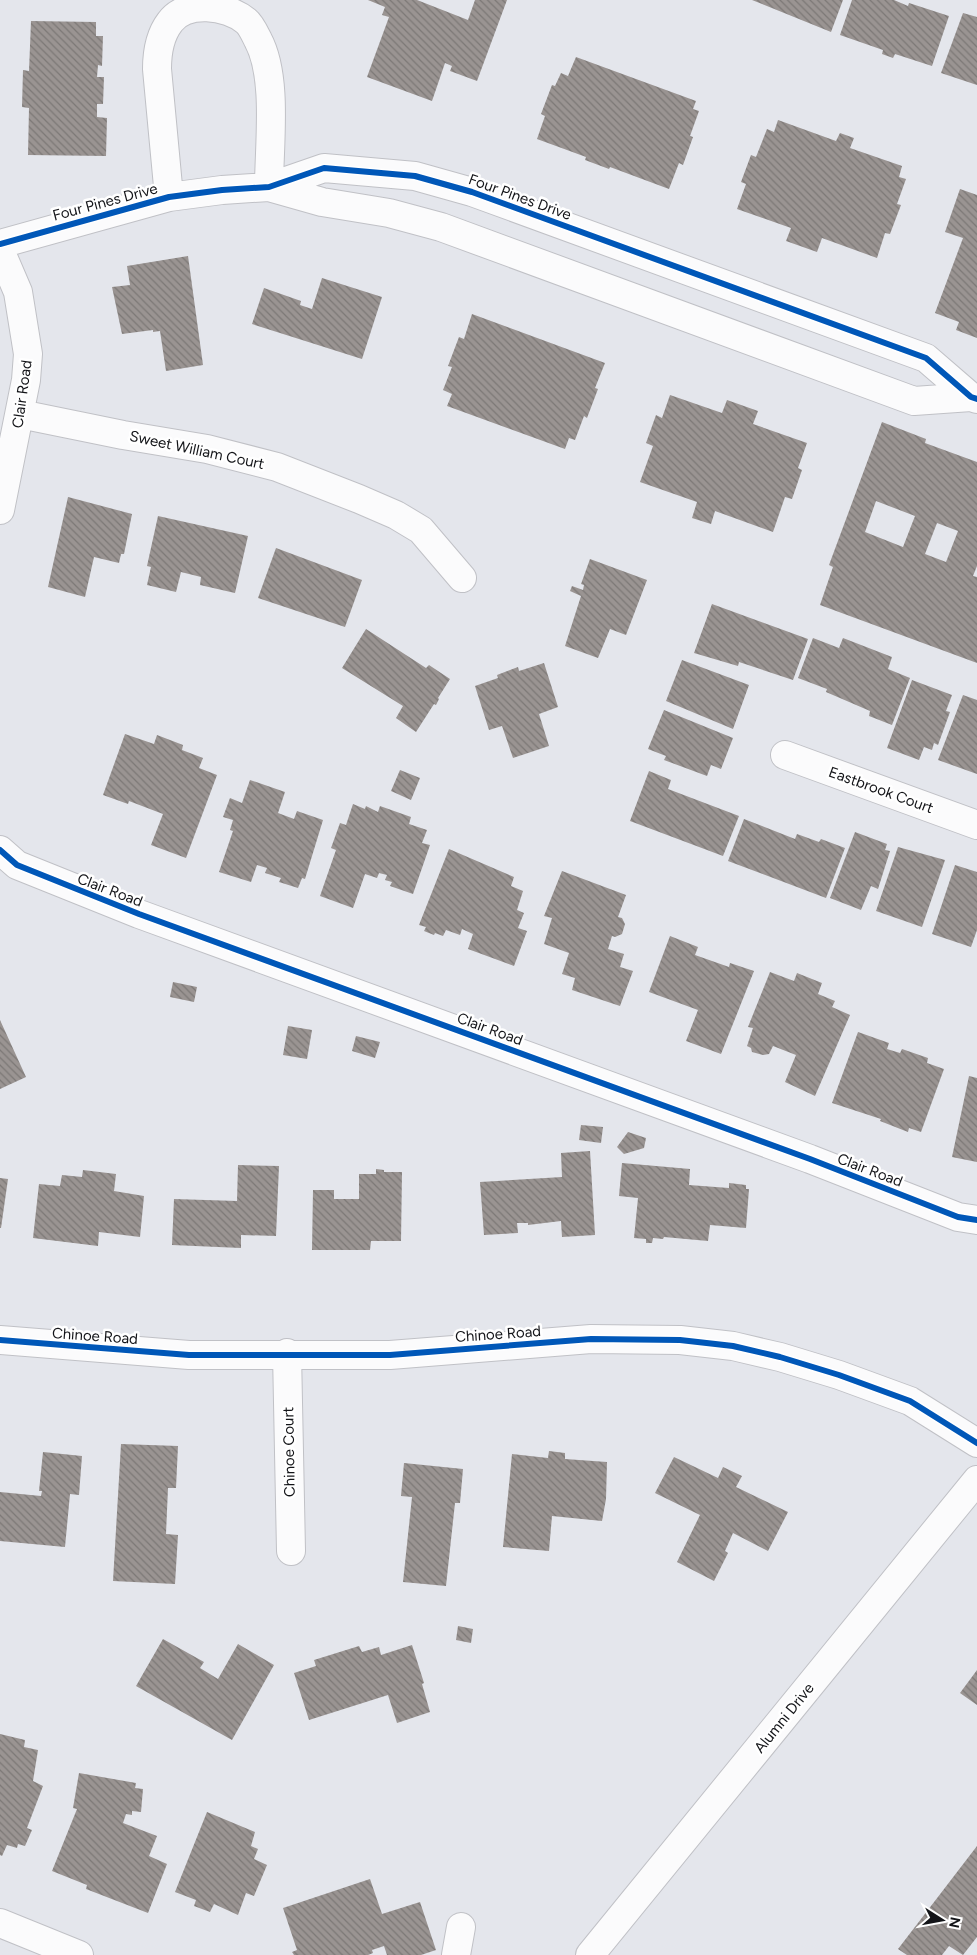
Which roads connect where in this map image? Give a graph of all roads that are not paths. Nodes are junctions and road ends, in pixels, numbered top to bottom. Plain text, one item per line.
1 (269, 187) junction
2 (170, 198) junction
3 (0, 244) edge
4 (0, 250) edge
5 (974, 398) edge
6 (20, 414) junction
7 (0, 510) edge
8 (462, 578) dead end
9 (785, 755) dead end
10 (977, 825) edge
11 (0, 850) edge
12 (977, 1220) edge
13 (0, 1340) edge
14 (287, 1353) junction
15 (977, 1443) edge
16 (977, 1480) edge
17 (291, 1551) dead end
18 (0, 1923) edge
19 (461, 1927) dead end
20 (79, 1955) edge
21 (456, 1955) edge
22 (590, 1955) edge

1 - 2 street, Four Pines Drive
1 - 2 street
1 - 5 street, Four Pines Drive
1 - 5 street, Four Pines Drive
2 - 3 street, Four Pines Drive
4 - 6 street, Clair Road
6 - 7 street, Clair Road
6 - 8 street, Sweet William Court
9 - 10 street, Eastbrook Court
11 - 12 street, Clair Road
13 - 14 street, Chinoe Road
14 - 15 street, Chinoe Road
14 - 17 street, Chinoe Court
16 - 22 street, Alumni Drive
18 - 20 street
19 - 21 street

